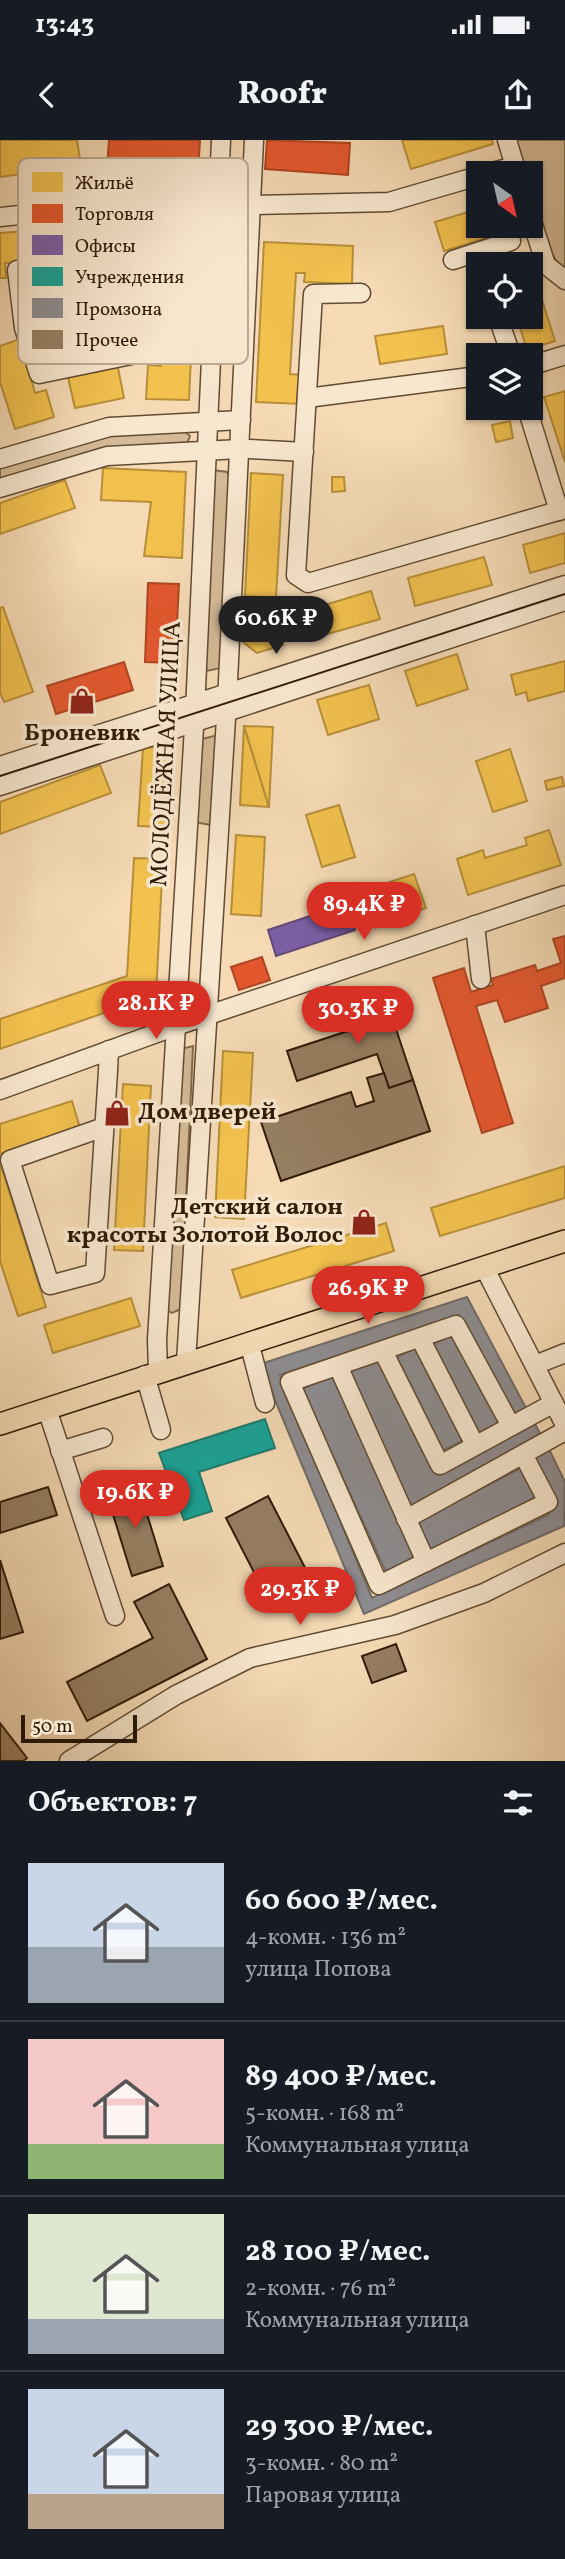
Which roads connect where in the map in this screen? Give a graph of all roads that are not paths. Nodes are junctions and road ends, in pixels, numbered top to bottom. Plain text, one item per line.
1 (221, 140) edge
2 (254, 140) edge
3 (507, 140) edge
4 (220, 158) edge
5 (514, 161) edge
6 (466, 180) edge
7 (248, 205) edge
8 (251, 205) junction
9 (18, 215) edge
10 (0, 217) edge
11 (537, 238) edge
12 (511, 241) dead end
13 (490, 252) edge
14 (466, 259) edge
15 (453, 260) dead end
16 (248, 270) edge
17 (565, 280) edge
18 (360, 293) dead end
19 (565, 355) edge
20 (543, 362) edge
21 (37, 364) edge
22 (88, 364) edge
23 (211, 364) edge
24 (244, 364) edge
25 (466, 378) edge
26 (307, 398) junction
27 (241, 420) junction
28 (531, 420) edge
29 (208, 422) junction
30 (207, 449) junction
31 (244, 449) junction
32 (304, 452) junction
33 (0, 459) edge
34 (0, 488) edge
35 (562, 510) edge
36 (565, 585) edge
37 (565, 601) edge
38 (227, 692) junction
39 (195, 701) junction
40 (226, 710) junction
41 (194, 721) junction
42 (0, 766) edge
43 (0, 786) edge
44 (565, 895) edge
45 (475, 925) junction
46 (481, 979) dead end
47 (208, 1015) junction
48 (176, 1026) junction
49 (109, 1050) junction
50 (0, 1090) edge
51 (104, 1127) junction
52 (565, 1241) edge
53 (484, 1267) junction
54 (420, 1338) junction
55 (249, 1342) junction
56 (383, 1351) junction
57 (565, 1353) edge
58 (186, 1362) junction
59 (534, 1365) junction
60 (338, 1366) junction
61 (152, 1373) junction
62 (265, 1403) dead end
63 (554, 1403) junction
64 (47, 1409) junction
65 (0, 1424) edge
66 (565, 1425) edge
67 (511, 1426) junction
68 (161, 1430) dead end
69 (565, 1431) edge
70 (103, 1438) dead end
71 (475, 1445) junction
72 (60, 1451) junction
73 (524, 1455) junction
74 (407, 1519) junction
75 (565, 1553) edge
76 (426, 1562) junction
77 (115, 1616) dead end
78 (69, 1761) edge

1 - 4 street, МОЛОДЁЖНАЯ УЛИЦА
2 - 8 street
3 - 5 street
6 - 8 street
7 - 8 street
8 - 16 street
9 - 10 street
11 - 17 street
12 - 13 street
14 - 15 street
18 - 26 street
19 - 20 street
21 - 22 street
23 - 29 street, МОЛОДЁЖНАЯ УЛИЦА
24 - 27 street
25 - 26 street
26 - 32 street
27 - 29 street
27 - 31 street
28 - 35 street
29 - 30 street, МОЛОДЁЖНАЯ УЛИЦА
29 - 33 street
30 - 31 street
30 - 34 street
30 - 39 street, МОЛОДЁЖНАЯ УЛИЦА
31 - 32 street
31 - 38 street
32 - 35 street
36 - 38 street
37 - 40 street
38 - 39 street
38 - 40 street
39 - 41 street, МОЛОДЁЖНАЯ УЛИЦА
39 - 42 street
40 - 41 street
40 - 47 street
41 - 43 street
41 - 48 street, МОЛОДЁЖНАЯ УЛИЦА
44 - 45 street
45 - 46 street
45 - 47 street
47 - 48 street
47 - 58 street
48 - 49 street
48 - 61 street, МОЛОДЁЖНАЯ УЛИЦА
49 - 50 street
49 - 51 street
51 - 51 street
52 - 53 main road
53 - 55 main road
53 - 59 street
54 - 56 street
54 - 67 street
54 - 71 street
55 - 58 main road
55 - 62 street
56 - 60 street
56 - 71 street
57 - 59 street
58 - 61 main road
59 - 63 street
60 - 74 street
60 - 76 street
61 - 64 main road
61 - 68 street, МОЛОДЁЖНАЯ УЛИЦА
63 - 66 street
63 - 67 street
64 - 65 main road
64 - 72 street
67 - 71 street
69 - 73 street
70 - 72 street
72 - 77 street
73 - 74 street
73 - 76 street
74 - 76 street
75 - 78 street

